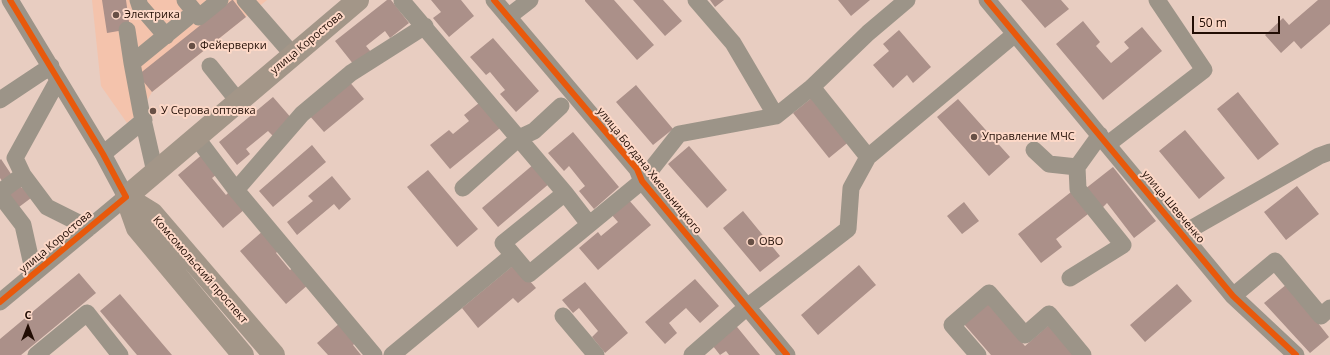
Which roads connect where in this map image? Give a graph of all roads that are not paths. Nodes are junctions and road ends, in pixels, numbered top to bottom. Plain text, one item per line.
1 (10, 0) edge
2 (138, 0) edge
3 (185, 0) edge
4 (220, 0) edge
5 (245, 0) edge
6 (494, 0) edge
7 (530, 0) edge
8 (696, 0) edge
9 (907, 0) edge
10 (988, 0) edge
11 (1157, 0) edge
12 (354, 1) edge
13 (402, 1) edge
14 (508, 17) junction
15 (187, 18) dead end
16 (425, 26) junction
17 (127, 30) dead end
18 (1015, 34) junction
19 (166, 36) junction
20 (293, 55) junction
21 (132, 63) junction
22 (210, 66) dead end
23 (55, 73) junction
24 (812, 87) junction
25 (0, 100) edge
26 (238, 102) junction
27 (561, 106) dead end
28 (776, 116) junction
29 (144, 120) junction
30 (196, 137) junction
31 (519, 138) junction
32 (1104, 139) junction
33 (1034, 150) dead end
34 (1330, 152) edge
35 (103, 154) junction
36 (868, 157) junction
37 (1077, 167) junction
38 (155, 172) junction
39 (23, 175) junction
40 (642, 181) junction
41 (463, 188) dead end
42 (236, 190) junction
43 (0, 192) edge
44 (565, 193) junction
45 (0, 196) edge
46 (126, 197) junction
47 (589, 224) junction
48 (89, 228) junction
49 (1182, 234) junction
50 (513, 255) junction
51 (34, 274) junction
52 (1070, 278) dead end
53 (1234, 296) junction
54 (0, 302) edge
55 (747, 307) junction
56 (1330, 308) edge
57 (563, 316) dead end
58 (698, 353) edge
59 (36, 355) edge
60 (120, 355) edge
61 (243, 355) edge
62 (274, 355) edge
63 (374, 355) edge
64 (392, 355) edge
65 (596, 355) edge
66 (787, 355) edge
67 (978, 355) edge
68 (1083, 355) edge
69 (1283, 355) edge
70 (1296, 355) edge

1 - 23 street
2 - 19 street
3 - 4 street
5 - 20 street
6 - 14 street, улица Богдана Хмельницкого
7 - 14 street
8 - 28 street
9 - 24 street
10 - 18 street, улица Шевченко
10 - 53 street, улица Шевченко
11 - 32 street
12 - 20 main road, улица Коростова
13 - 16 street
14 - 40 street, улица Богдана Хмельницкого
15 - 19 street
16 - 31 street
16 - 42 street
17 - 21 street
18 - 32 street, улица Шевченко
18 - 36 street
19 - 21 street
20 - 26 main road, улица Коростова
21 - 29 street
22 - 26 street
23 - 25 street
23 - 35 street
23 - 39 street
24 - 28 street
24 - 36 street
26 - 30 main road, улица Коростова
27 - 31 street
28 - 40 street
29 - 35 street
29 - 38 street
30 - 38 main road, улица Коростова
30 - 42 street
31 - 41 street
31 - 44 street
32 - 37 street
32 - 49 street, улица Шевченко
33 - 37 street
34 - 49 street
35 - 46 street
36 - 55 street
37 - 52 street
38 - 46 main road, улица Коростова
39 - 43 street
39 - 48 street
40 - 47 street
40 - 55 street, улица Богдана Хмельницкого
42 - 63 street
44 - 47 street
44 - 50 street
45 - 51 street
46 - 48 street, улица Коростова
46 - 61 main road, Комсомольский проспект
46 - 62 main road, Комсомольский проспект
47 - 50 street
48 - 51 street, улица Коростова
49 - 53 street, улица Шевченко
50 - 64 street
51 - 54 street, улица Коростова
53 - 56 street
53 - 69 street, улица Шевченко
53 - 70 street, улица Шевченко
55 - 58 street
55 - 66 street, улица Богдана Хмельницкого
57 - 65 street
59 - 60 street
67 - 68 street

